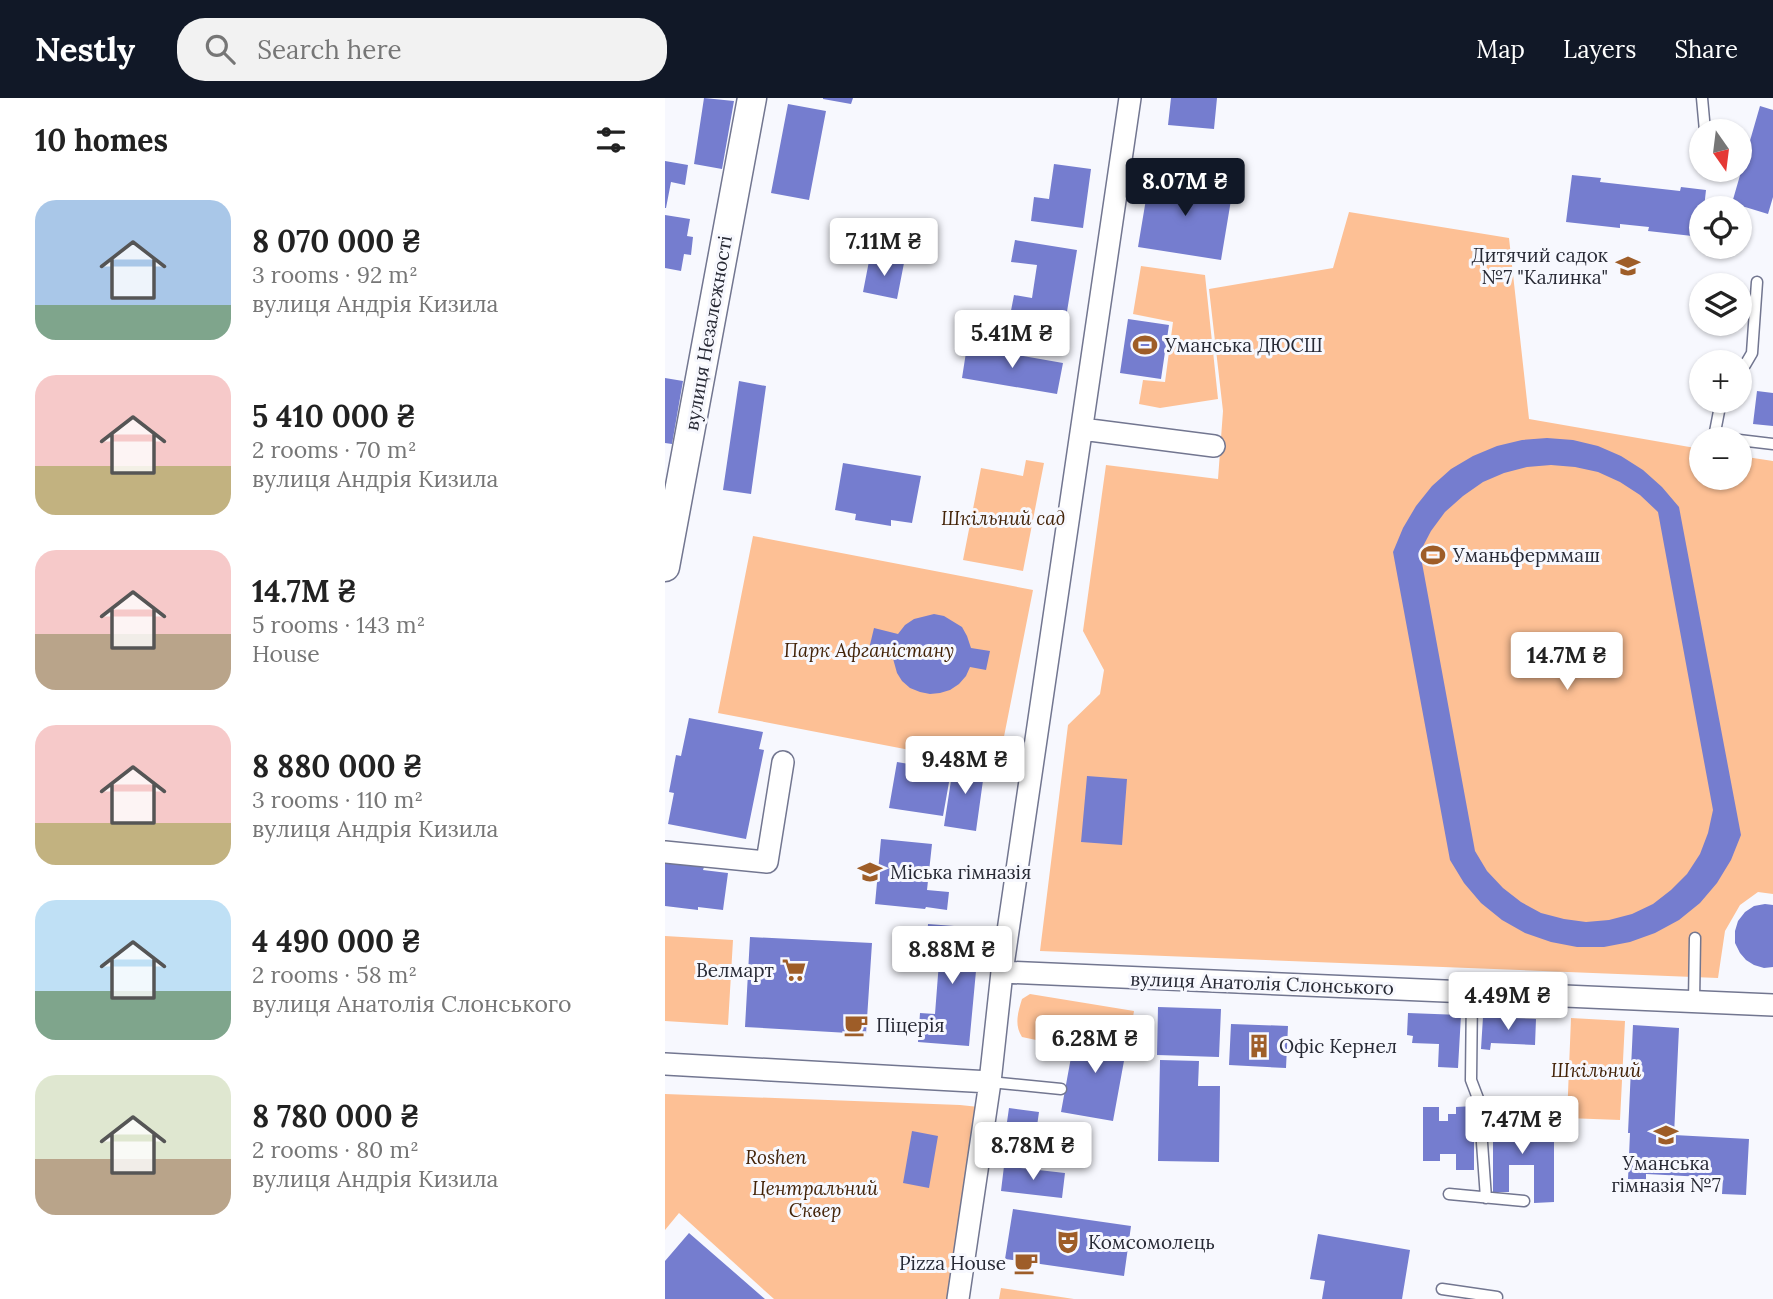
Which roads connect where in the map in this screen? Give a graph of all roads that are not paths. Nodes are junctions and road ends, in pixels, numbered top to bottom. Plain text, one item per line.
1 (752, 98) edge
2 (1130, 98) edge
3 (1702, 98) edge
4 (1704, 119) edge
5 (1757, 282) dead end
6 (1752, 352) edge
7 (1082, 429) junction
8 (1752, 442) edge
9 (1773, 444) edge
10 (1214, 446) dead end
11 (665, 567) edge
12 (783, 762) dead end
13 (665, 852) edge
14 (1695, 938) dead end
15 (1002, 972) junction
16 (1472, 992) junction
17 (1694, 1002) junction
18 (1773, 1005) edge
19 (665, 1064) edge
20 (990, 1082) junction
21 (1061, 1089) dead end
22 (1448, 1195) dead end
23 (1486, 1198) junction
24 (1524, 1201) dead end
25 (1441, 1289) dead end
26 (958, 1299) edge
27 (1496, 1299) edge

1 - 11 main road, вулиця Незалежності
2 - 7 street
3 - 4 lane
5 - 6 lane
7 - 10 street
7 - 15 street
8 - 9 lane
12 - 13 street
14 - 17 lane
15 - 16 street, вулиця Анатолія Слонського
15 - 20 street
16 - 17 street, вулиця Анатолія Слонського
16 - 23 lane
17 - 18 street, вулиця Анатолія Слонського
19 - 20 street
20 - 21 lane
20 - 26 street
22 - 23 lane
23 - 24 lane
25 - 27 lane

